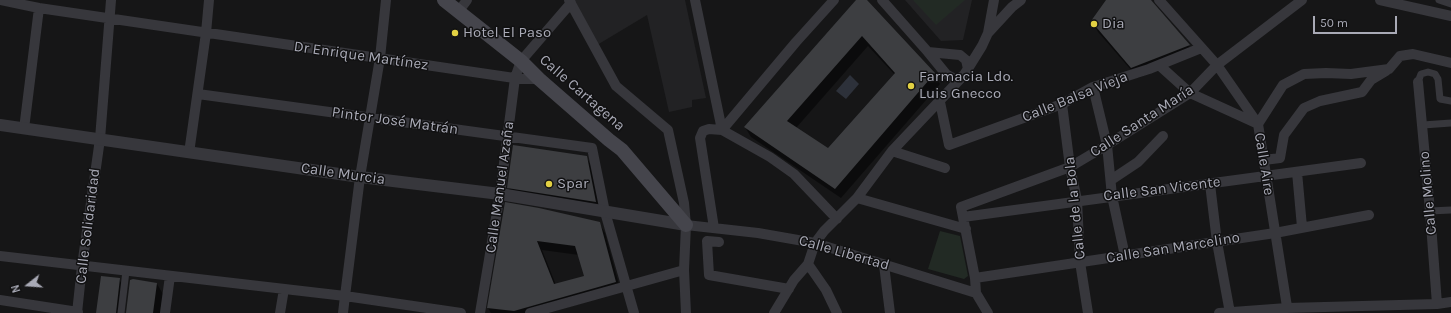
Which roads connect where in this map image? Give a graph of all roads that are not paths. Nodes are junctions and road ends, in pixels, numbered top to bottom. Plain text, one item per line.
1 (0, 0) edge
2 (111, 0) edge
3 (209, 0) edge
4 (386, 0) edge
5 (444, 0) edge
6 (468, 0) edge
7 (695, 0) edge
8 (834, 0) edge
9 (882, 0) edge
10 (994, 0) edge
11 (1021, 0) edge
12 (1159, 0) edge
13 (1302, 0) edge
14 (1380, 0) edge
15 (1439, 0) edge
16 (570, 1) edge
17 (1451, 4) edge
18 (39, 8) junction
19 (458, 12) junction
20 (1451, 16) edge
21 (110, 17) junction
22 (206, 33) junction
23 (988, 33) junction
24 (982, 46) junction
25 (1201, 48) junction
26 (928, 52) junction
27 (956, 55) junction
28 (380, 58) junction
29 (520, 60) junction
30 (1451, 63) edge
31 (1158, 65) junction
32 (1217, 65) junction
33 (1389, 69) junction
34 (966, 72) junction
35 (945, 73) junction
36 (515, 78) junction
37 (539, 79) junction
38 (1418, 82) joint
39 (1093, 87) junction
40 (1190, 93) junction
41 (198, 94) junction
42 (942, 99) junction
43 (1451, 101) edge
44 (1062, 104) junction
45 (371, 117) junction
46 (1451, 123) edge
47 (1258, 124) junction
48 (0, 125) edge
49 (1423, 125) junction
50 (24, 129) junction
51 (722, 130) junction
52 (1163, 136) dead end
53 (508, 138) junction
54 (100, 139) junction
55 (609, 140) junction
56 (1107, 145) junction
57 (592, 148) junction
58 (892, 151) junction
59 (189, 153) junction
60 (1264, 160) junction
61 (1361, 163) dead end
62 (1070, 167) junction
63 (945, 168) dead end
64 (1297, 172) junction
65 (1266, 176) junction
66 (360, 177) junction
67 (1111, 180) junction
68 (1210, 184) junction
69 (500, 194) junction
70 (1112, 196) junction
71 (857, 198) junction
72 (1077, 200) junction
73 (1451, 210) edge
74 (1430, 211) junction
75 (605, 212) junction
76 (962, 212) junction
77 (1369, 215) dead end
78 (837, 219) junction
79 (686, 225) junction
80 (1302, 227) junction
81 (714, 228) junction
82 (966, 229) junction
83 (1275, 233) junction
84 (719, 242) dead end
85 (1217, 242) junction
86 (816, 243) junction
87 (0, 256) edge
88 (1124, 256) junction
89 (1080, 262) junction
90 (808, 264) junction
91 (884, 265) junction
92 (82, 266) junction
93 (684, 270) junction
94 (126, 271) junction
95 (170, 276) junction
96 (975, 278) junction
97 (791, 284) junction
98 (626, 286) junction
99 (284, 289) junction
100 (976, 293) junction
101 (345, 296) junction
102 (0, 300) edge
103 (1451, 302) edge
104 (1437, 304) junction
105 (1380, 309) edge
106 (1288, 310) edge
107 (78, 312) edge
108 (1230, 312) edge
109 (121, 313) edge
110 (165, 313) edge
111 (280, 313) edge
112 (343, 313) edge
113 (461, 313) edge
114 (480, 313) edge
115 (530, 313) edge
116 (634, 313) edge
117 (686, 313) edge
118 (774, 313) edge
119 (837, 313) edge
120 (890, 313) edge
121 (988, 313) edge
122 (1088, 313) edge
123 (1219, 313) edge

1 - 18 street, Dr Enrique Martínez
2 - 21 street, Calle Solidaridad
3 - 22 street
4 - 28 street
5 - 19 main road, Calle Cartagena
6 - 19 street
7 - 51 street
8 - 51 street
9 - 26 street
10 - 23 street
11 - 23 street
12 - 25 street, Calle Aire
13 - 32 street, Calle Santa María
14 - 20 street
15 - 17 street
16 - 29 street
16 - 79 street
18 - 21 street, Dr Enrique Martínez
18 - 50 street
19 - 29 main road, Calle Cartagena
21 - 22 street, Dr Enrique Martínez
21 - 54 street, Calle Solidaridad
22 - 28 street, Dr Enrique Martínez
22 - 41 street
23 - 24 street
24 - 27 street
24 - 34 street
25 - 31 street, Calle Balsa Vieja
25 - 32 street, Calle Aire
26 - 27 street
26 - 35 street
27 - 34 street
27 - 35 street
28 - 36 street, Dr Enrique Martínez
28 - 45 street
29 - 36 street, Calle Manuel Azaña
29 - 37 main road, Calle Cartagena
30 - 33 street
31 - 39 street, Calle Balsa Vieja
31 - 40 street
32 - 40 street, Calle Santa María
32 - 47 street, Calle Aire
33 - 47 street
33 - 60 street
34 - 35 street
34 - 42 street
35 - 42 street
36 - 37 street, Dr Enrique Martínez
36 - 53 street, Calle Manuel Azaña
37 - 55 main road, Calle Cartagena
38 - 43 street
38 - 49 street, Calle Molino
39 - 44 street, Calle Balsa Vieja
39 - 56 street
40 - 47 street
40 - 56 street, Calle Santa María
41 - 45 street, Pintor José Matrán
41 - 59 street
42 - 44 street, Calle Balsa Vieja
42 - 58 street
44 - 62 street, Calle de la Bola
45 - 53 street, Pintor José Matrán
45 - 66 street
46 - 49 street
47 - 60 street, Calle Aire
48 - 50 street, Calle Murcia
49 - 74 street, Calle Molino
50 - 54 street, Calle Murcia
51 - 78 street
51 - 81 street
52 - 67 street
53 - 57 street, Pintor José Matrán
53 - 69 street, Calle Manuel Azaña
54 - 59 street, Calle Murcia
54 - 92 street, Calle Solidaridad
55 - 57 street
55 - 79 main road, Calle Cartagena
56 - 62 street, Calle Santa María
56 - 67 street
57 - 75 street
58 - 63 street
58 - 71 street
59 - 66 street, Calle Murcia
60 - 65 street, Calle Aire
61 - 64 street, Calle San Vicente
62 - 72 street, Calle de la Bola
62 - 76 street, Calle Santa María
64 - 65 street, Calle San Vicente
64 - 80 street
65 - 68 street, Calle San Vicente
65 - 83 street, Calle Aire
66 - 69 street, Calle Murcia
66 - 101 street
67 - 70 street
68 - 70 street, Calle San Vicente
68 - 85 street
69 - 75 street, Calle Murcia
69 - 114 street, Calle Manuel Azaña
70 - 72 street, Calle San Vicente
70 - 88 street
71 - 78 street
71 - 82 street
72 - 76 street, Calle San Vicente
72 - 89 street, Calle de la Bola
73 - 74 street
74 - 104 street, Calle Molino
75 - 79 street, Calle Murcia
75 - 98 street
76 - 82 street
77 - 80 street, Calle San Marcelino
78 - 86 street
79 - 81 street, Calle Libertad
79 - 93 street
80 - 83 street, Calle San Marcelino
81 - 86 street, Calle Libertad
82 - 96 street
83 - 85 street, Calle San Marcelino
83 - 106 street, Calle Aire
84 - 97 street
85 - 88 street, Calle San Marcelino
85 - 108 street
86 - 90 street
86 - 91 street, Calle Libertad
87 - 92 street
88 - 89 street, Calle San Marcelino
89 - 96 street, Calle San Marcelino
89 - 122 street, Calle de la Bola
90 - 97 street
90 - 119 street
91 - 100 street, Calle Libertad
91 - 120 street
92 - 94 street
92 - 107 street, Calle Solidaridad
93 - 98 street
93 - 117 street
94 - 95 street
94 - 109 street
95 - 99 street
95 - 110 street
96 - 100 street
97 - 118 street
98 - 115 street
98 - 116 street
99 - 101 street
99 - 111 street
100 - 121 street
101 - 112 street
101 - 113 street
102 - 107 street
103 - 104 street
104 - 105 street
105 - 106 street
106 - 108 street
108 - 123 street

